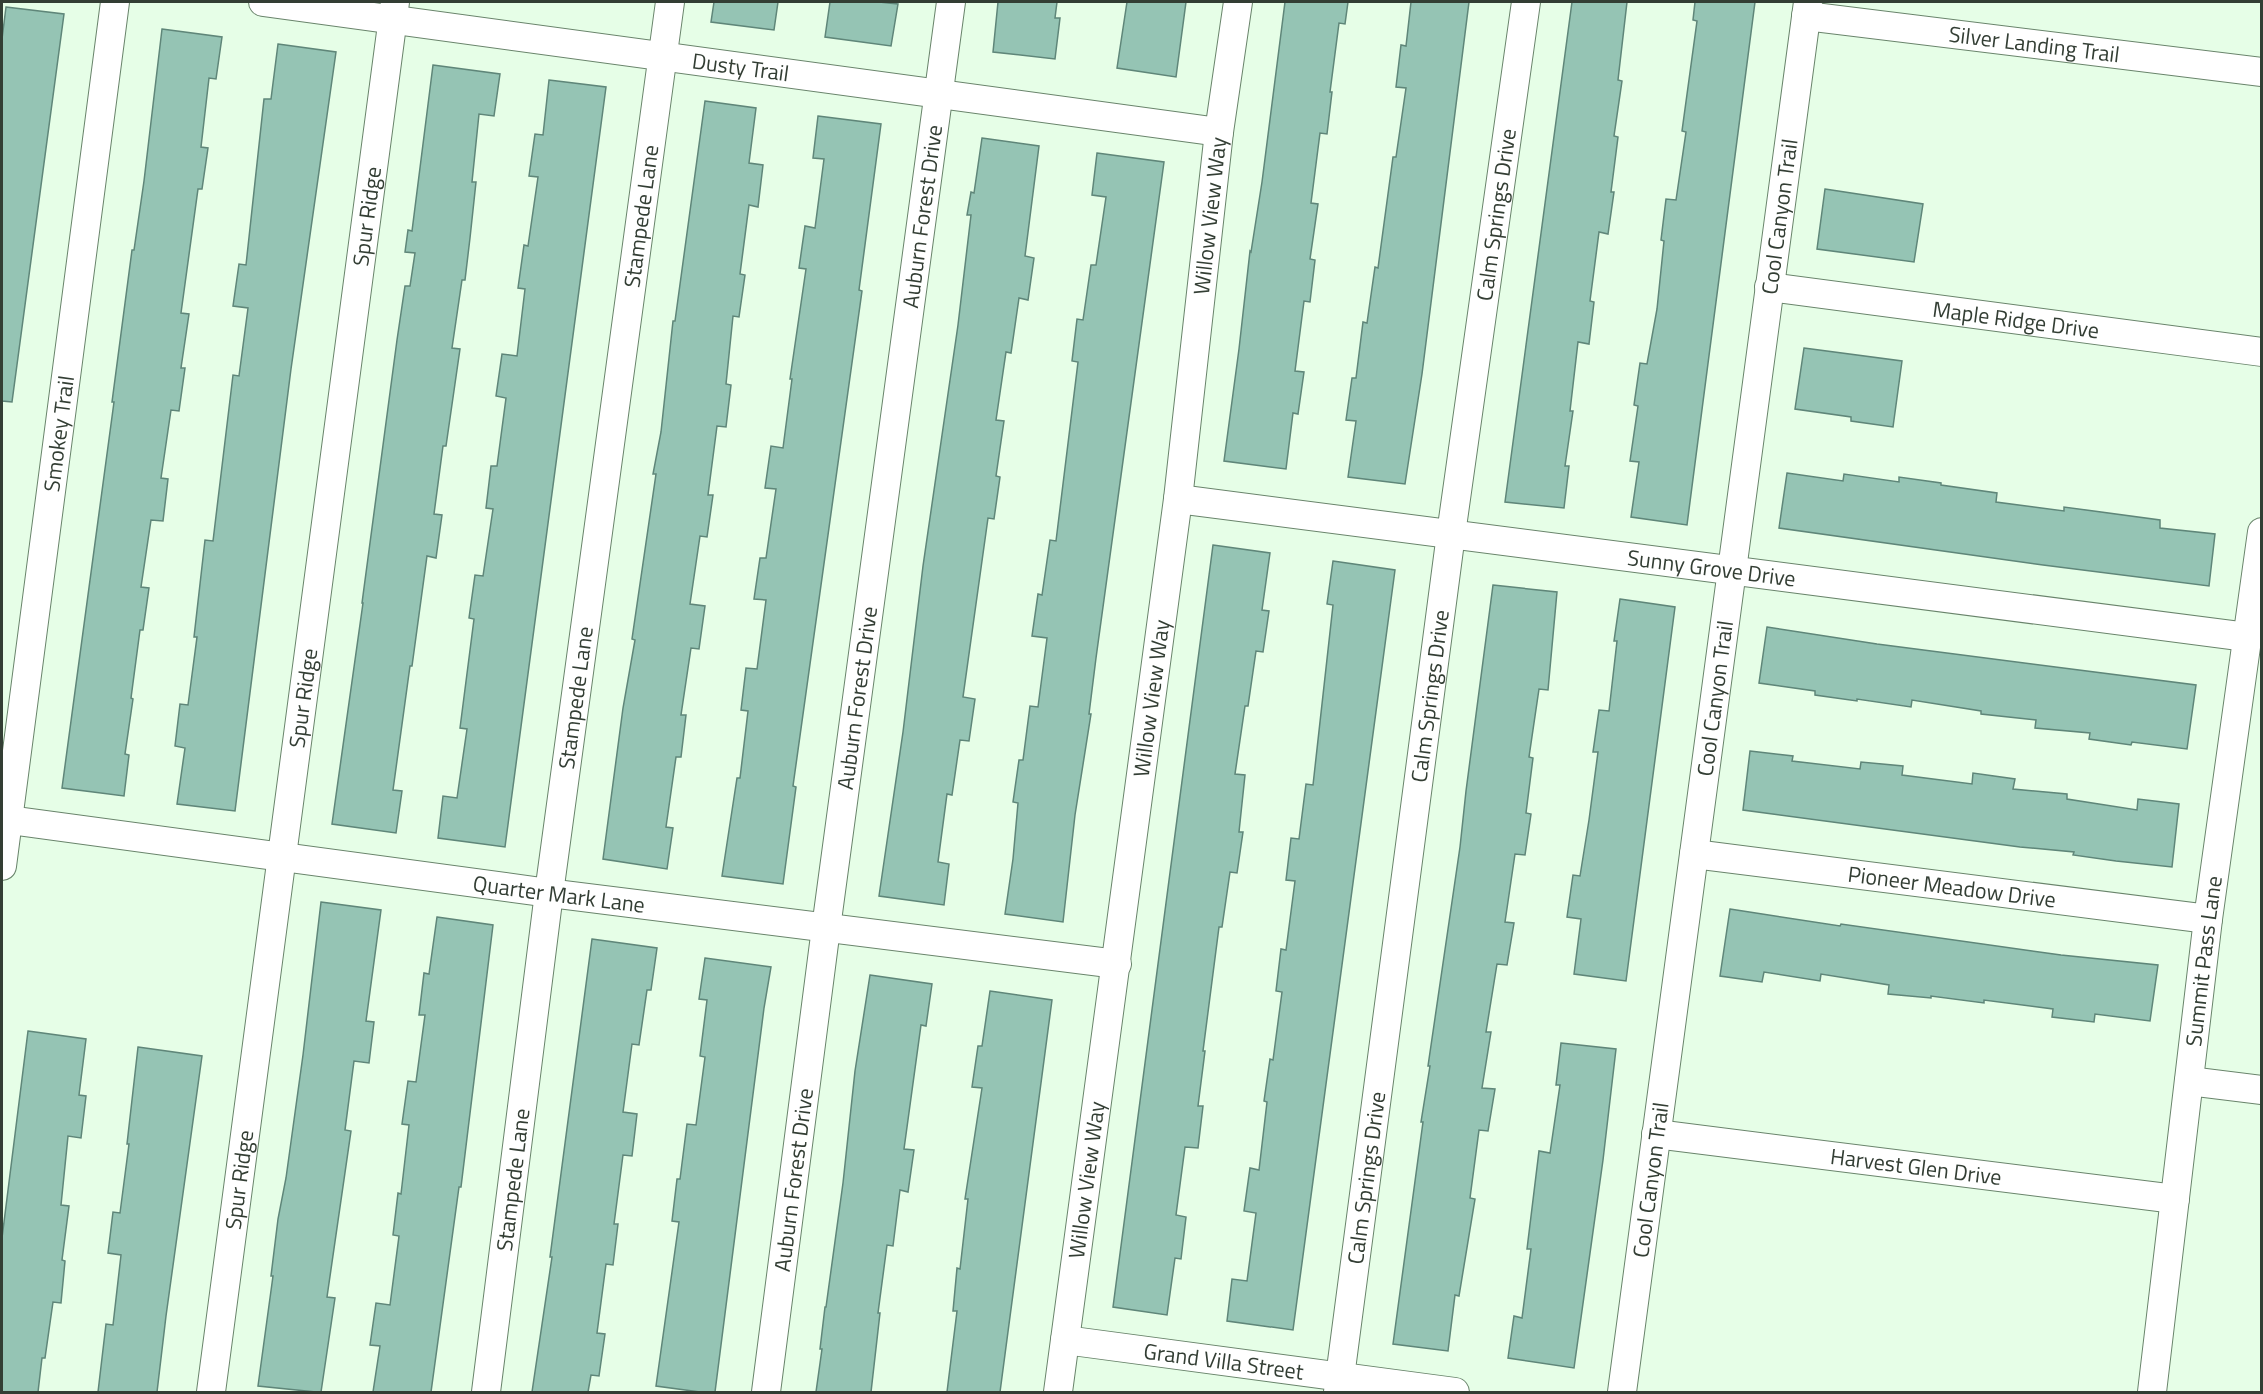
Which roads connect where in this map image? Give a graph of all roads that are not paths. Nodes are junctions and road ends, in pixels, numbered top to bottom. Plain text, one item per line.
1 (115, 2) edge
2 (263, 2) edge
3 (670, 2) edge
4 (951, 2) edge
5 (1238, 2) edge
6 (1526, 2) edge
7 (1807, 9) edge
8 (394, 10) edge
9 (663, 56) junction
10 (2262, 72) edge
11 (938, 93) junction
12 (1219, 132) junction
13 (1769, 287) junction
14 (2262, 352) edge
15 (1178, 499) junction
16 (2262, 532) edge
17 (1451, 534) junction
18 (1732, 570) junction
19 (2247, 636) junction
20 (4, 820) edge
21 (1694, 854) junction
22 (282, 856) junction
23 (2, 866) edge
24 (549, 893) junction
25 (2208, 919) junction
26 (826, 928) junction
27 (1117, 964) junction
28 (2189, 1081) junction
29 (2262, 1090) edge
30 (1656, 1134) junction
31 (2175, 1199) junction
32 (1065, 1340) junction
33 (1339, 1385) edge
34 (211, 1392) edge
35 (486, 1392) edge
36 (766, 1392) edge
37 (1058, 1392) edge
38 (1455, 1392) edge
39 (1622, 1392) edge
40 (2152, 1392) edge

1 - 20 street, Smokey Trail
2 - 8 street, Dusty Trail
3 - 9 street, Stampede Lane
4 - 11 street, Auburn Forest Drive
5 - 12 street, Willow View Way
6 - 17 street, Calm Springs Drive
7 - 10 street, Silver Landing Trail
7 - 13 street, Cool Canyon Trail
8 - 9 street, Dusty Trail
8 - 22 street, Spur Ridge
9 - 11 street, Dusty Trail
9 - 24 street, Stampede Lane
11 - 12 street, Dusty Trail
11 - 26 street, Auburn Forest Drive
12 - 15 street, Willow View Way
13 - 14 street, Maple Ridge Drive
13 - 18 street, Cool Canyon Trail
15 - 17 street, Sunny Grove Drive
15 - 27 street, Willow View Way
16 - 19 street, Summit Pass Lane
17 - 18 street, Sunny Grove Drive
17 - 33 street, Calm Springs Drive
18 - 19 street, Sunny Grove Drive
18 - 21 street, Cool Canyon Trail
19 - 25 street, Summit Pass Lane
20 - 22 street, Quarter Mark Lane
20 - 23 street, Smokey Trail
21 - 25 street, Pioneer Meadow Drive
21 - 30 street, Cool Canyon Trail
22 - 24 street, Quarter Mark Lane
22 - 34 street, Spur Ridge
24 - 26 street, Quarter Mark Lane
24 - 35 street, Stampede Lane
25 - 28 street, Summit Pass Lane
26 - 27 street, Quarter Mark Lane
26 - 36 street, Auburn Forest Drive
27 - 32 street, Willow View Way
28 - 29 street
28 - 31 street, Summit Pass Lane
30 - 31 street, Harvest Glen Drive
30 - 39 street, Cool Canyon Trail
31 - 40 street, Summit Pass Lane
32 - 33 street, Grand Villa Street
32 - 37 street, Willow View Way
33 - 38 street, Grand Villa Street

